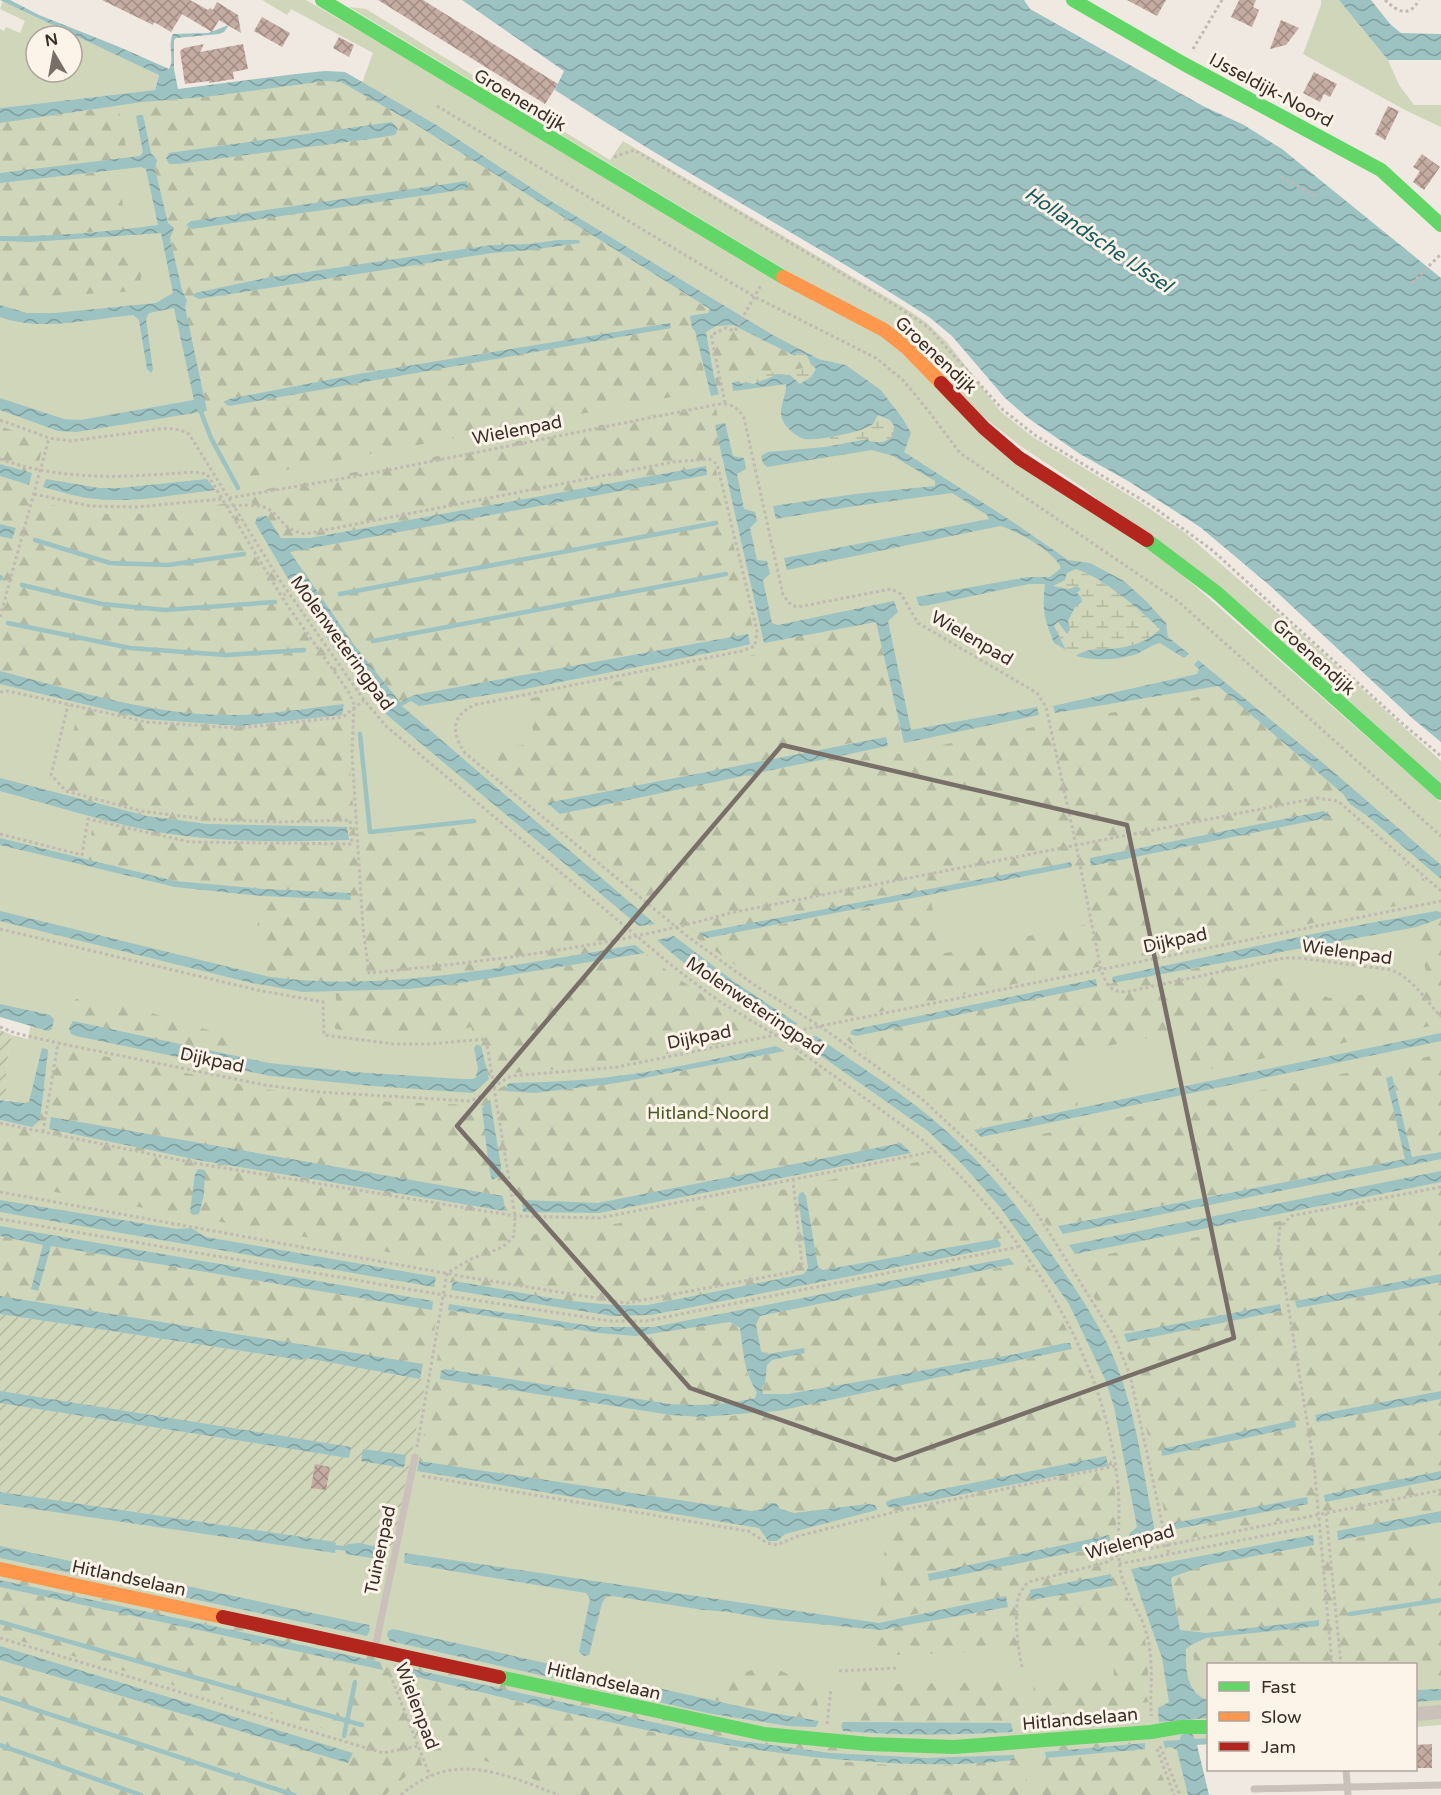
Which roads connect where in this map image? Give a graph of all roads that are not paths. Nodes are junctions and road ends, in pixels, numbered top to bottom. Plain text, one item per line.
1 (322, 0) edge
2 (1073, 0) edge
3 (1441, 225) edge
4 (1441, 793) edge
5 (415, 1457) road end
6 (0, 1569) edge
7 (375, 1648) junction
8 (1441, 1712) edge
9 (1417, 1714) edge
10 (1207, 1727) edge
11 (1346, 1771) edge
12 (1441, 1785) edge
13 (1347, 1786) junction
14 (1254, 1789) dead end
15 (1348, 1795) edge

1 - 4 street, Groenendijk
2 - 3 street, IJsseldijk-Noord
5 - 7 lane, Tuinenpad
6 - 7 street, Hitlandselaan
7 - 10 street, Hitlandselaan
8 - 9 street
11 - 13 lane
12 - 13 lane
13 - 14 lane
13 - 15 lane

